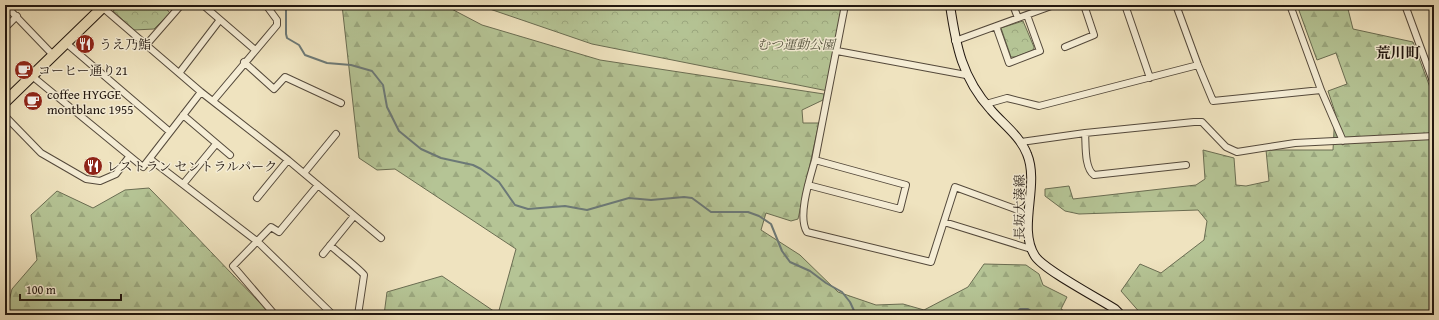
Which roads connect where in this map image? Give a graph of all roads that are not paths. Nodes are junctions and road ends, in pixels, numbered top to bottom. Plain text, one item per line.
1 (5, 5) edge
2 (181, 5) edge
3 (203, 5) edge
4 (266, 5) edge
5 (846, 5) edge
6 (950, 5) edge
7 (1013, 5) edge
8 (1054, 5) edge
9 (1084, 5) edge
10 (1125, 5) edge
11 (1176, 5) edge
12 (1290, 5) edge
13 (1405, 5) edge
14 (102, 6) edge
15 (1027, 15) junction
16 (17, 16) junction
17 (1018, 18) junction
18 (219, 21) junction
19 (996, 26) junction
20 (5, 28) edge
21 (955, 41) junction
22 (66, 43) junction
23 (147, 44) junction
24 (1065, 47) dead end
25 (254, 49) junction
26 (837, 51) junction
27 (53, 55) junction
28 (244, 62) junction
29 (1198, 65) junction
30 (180, 72) junction
31 (966, 75) junction
32 (32, 76) junction
33 (1150, 78) junction
34 (1434, 84) edge
35 (1321, 90) junction
36 (201, 92) junction
37 (213, 101) junction
38 (5, 102) edge
39 (341, 102) dead end
40 (986, 104) junction
41 (183, 115) junction
42 (5, 116) edge
43 (170, 132) junction
44 (1086, 133) junction
45 (336, 134) dead end
46 (1434, 136) edge
47 (1343, 141) junction
48 (1021, 142) junction
49 (216, 144) junction
50 (230, 154) dead end
51 (129, 157) junction
52 (150, 158) junction
53 (288, 160) junction
54 (815, 160) junction
55 (1186, 165) dead end
56 (304, 173) junction
57 (184, 183) junction
58 (318, 185) junction
59 (808, 185) junction
60 (257, 198) dead end
61 (1029, 214) junction
62 (354, 216) junction
63 (944, 222) junction
64 (381, 238) dead end
65 (258, 242) junction
66 (330, 246) junction
67 (1031, 248) junction
68 (323, 254) dead end
69 (275, 315) edge
70 (333, 315) edge
71 (358, 315) edge
72 (1121, 315) edge

1 - 16 street
2 - 23 street
3 - 18 street
4 - 25 street
5 - 26 street
6 - 21 main road, 長坂大湊線
7 - 17 street
8 - 15 street
9 - 24 street
10 - 33 street
11 - 29 street
12 - 35 street
13 - 34 street
14 - 22 highway
14 - 23 street
15 - 17 street
15 - 19 street
16 - 20 street
16 - 27 street
17 - 19 street
18 - 25 street
18 - 30 street
19 - 21 street
21 - 31 main road, 長坂大湊線
22 - 27 highway
22 - 43 street
23 - 30 street
25 - 28 street
26 - 31 street
26 - 54 street
27 - 32 highway
28 - 37 street
28 - 39 street
29 - 33 street
29 - 35 street
30 - 36 street
31 - 40 main road, 長坂大湊線
32 - 38 highway
32 - 51 street
33 - 40 street
35 - 47 street
36 - 37 street
36 - 41 street
37 - 53 street
40 - 48 main road, 長坂大湊線
41 - 43 street
41 - 49 street
42 - 51 street
43 - 52 street
44 - 47 street
44 - 48 street
44 - 55 street
45 - 56 street
46 - 47 street
48 - 61 main road, 長坂大湊線
49 - 50 street
49 - 57 street
51 - 52 street
52 - 57 street
53 - 56 street
53 - 60 street
54 - 59 street
54 - 59 street
56 - 58 street
57 - 65 street
58 - 62 street
58 - 65 street
59 - 63 street
61 - 63 street
61 - 67 main road, 長坂大湊線
62 - 64 street
62 - 66 street
63 - 67 street
65 - 69 street
65 - 70 street
66 - 68 street
66 - 71 street
67 - 72 main road, 長坂大湊線

